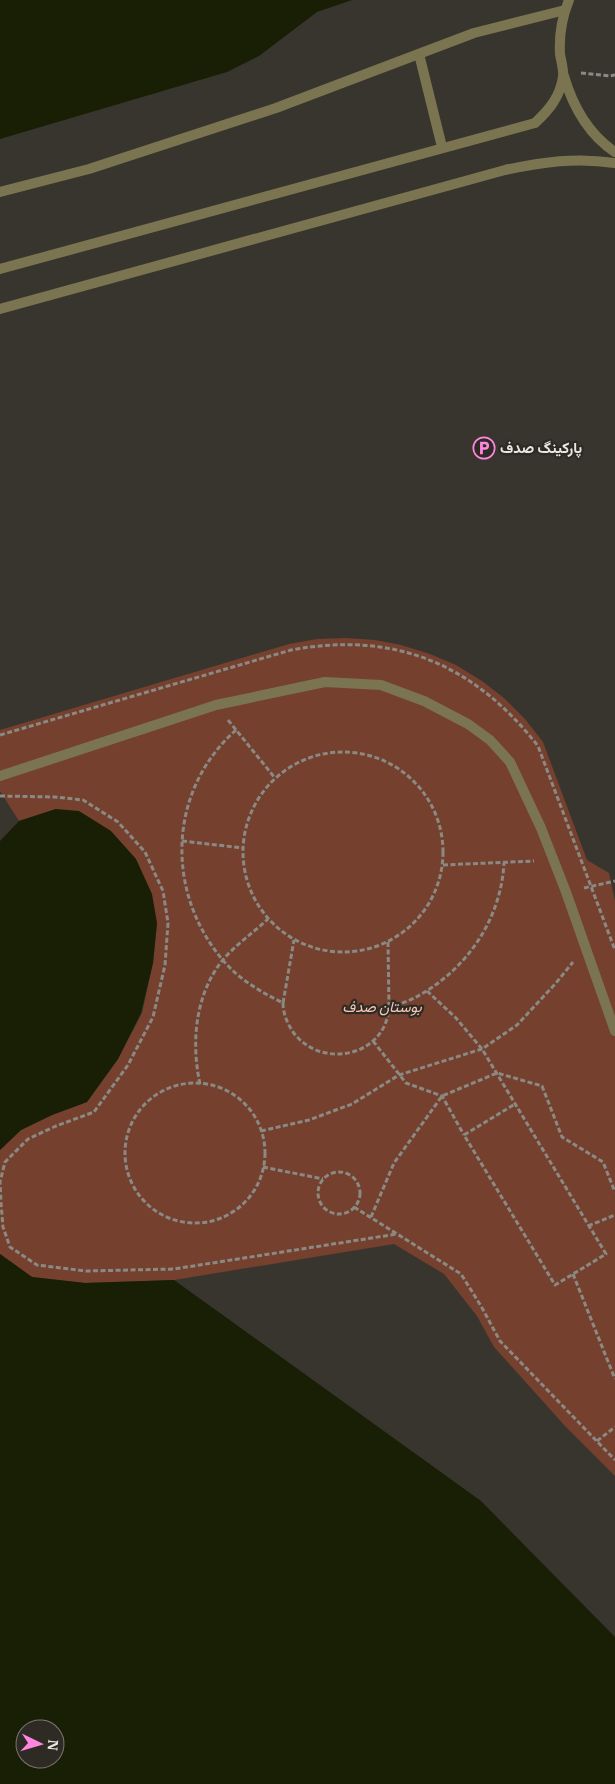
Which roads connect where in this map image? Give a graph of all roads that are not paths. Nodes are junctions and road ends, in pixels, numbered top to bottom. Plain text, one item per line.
1 (568, 0) edge
2 (565, 10) junction
3 (419, 54) junction
4 (563, 75) junction
5 (442, 147) junction
6 (615, 152) edge
7 (615, 163) edge
8 (0, 192) edge
9 (0, 269) edge
10 (0, 309) edge
11 (0, 776) edge
12 (615, 1031) edge

1 - 2 lane
2 - 3 lane
2 - 4 lane
3 - 5 lane
3 - 8 lane
4 - 5 lane
4 - 6 lane
5 - 9 lane
7 - 10 lane
11 - 12 lane

